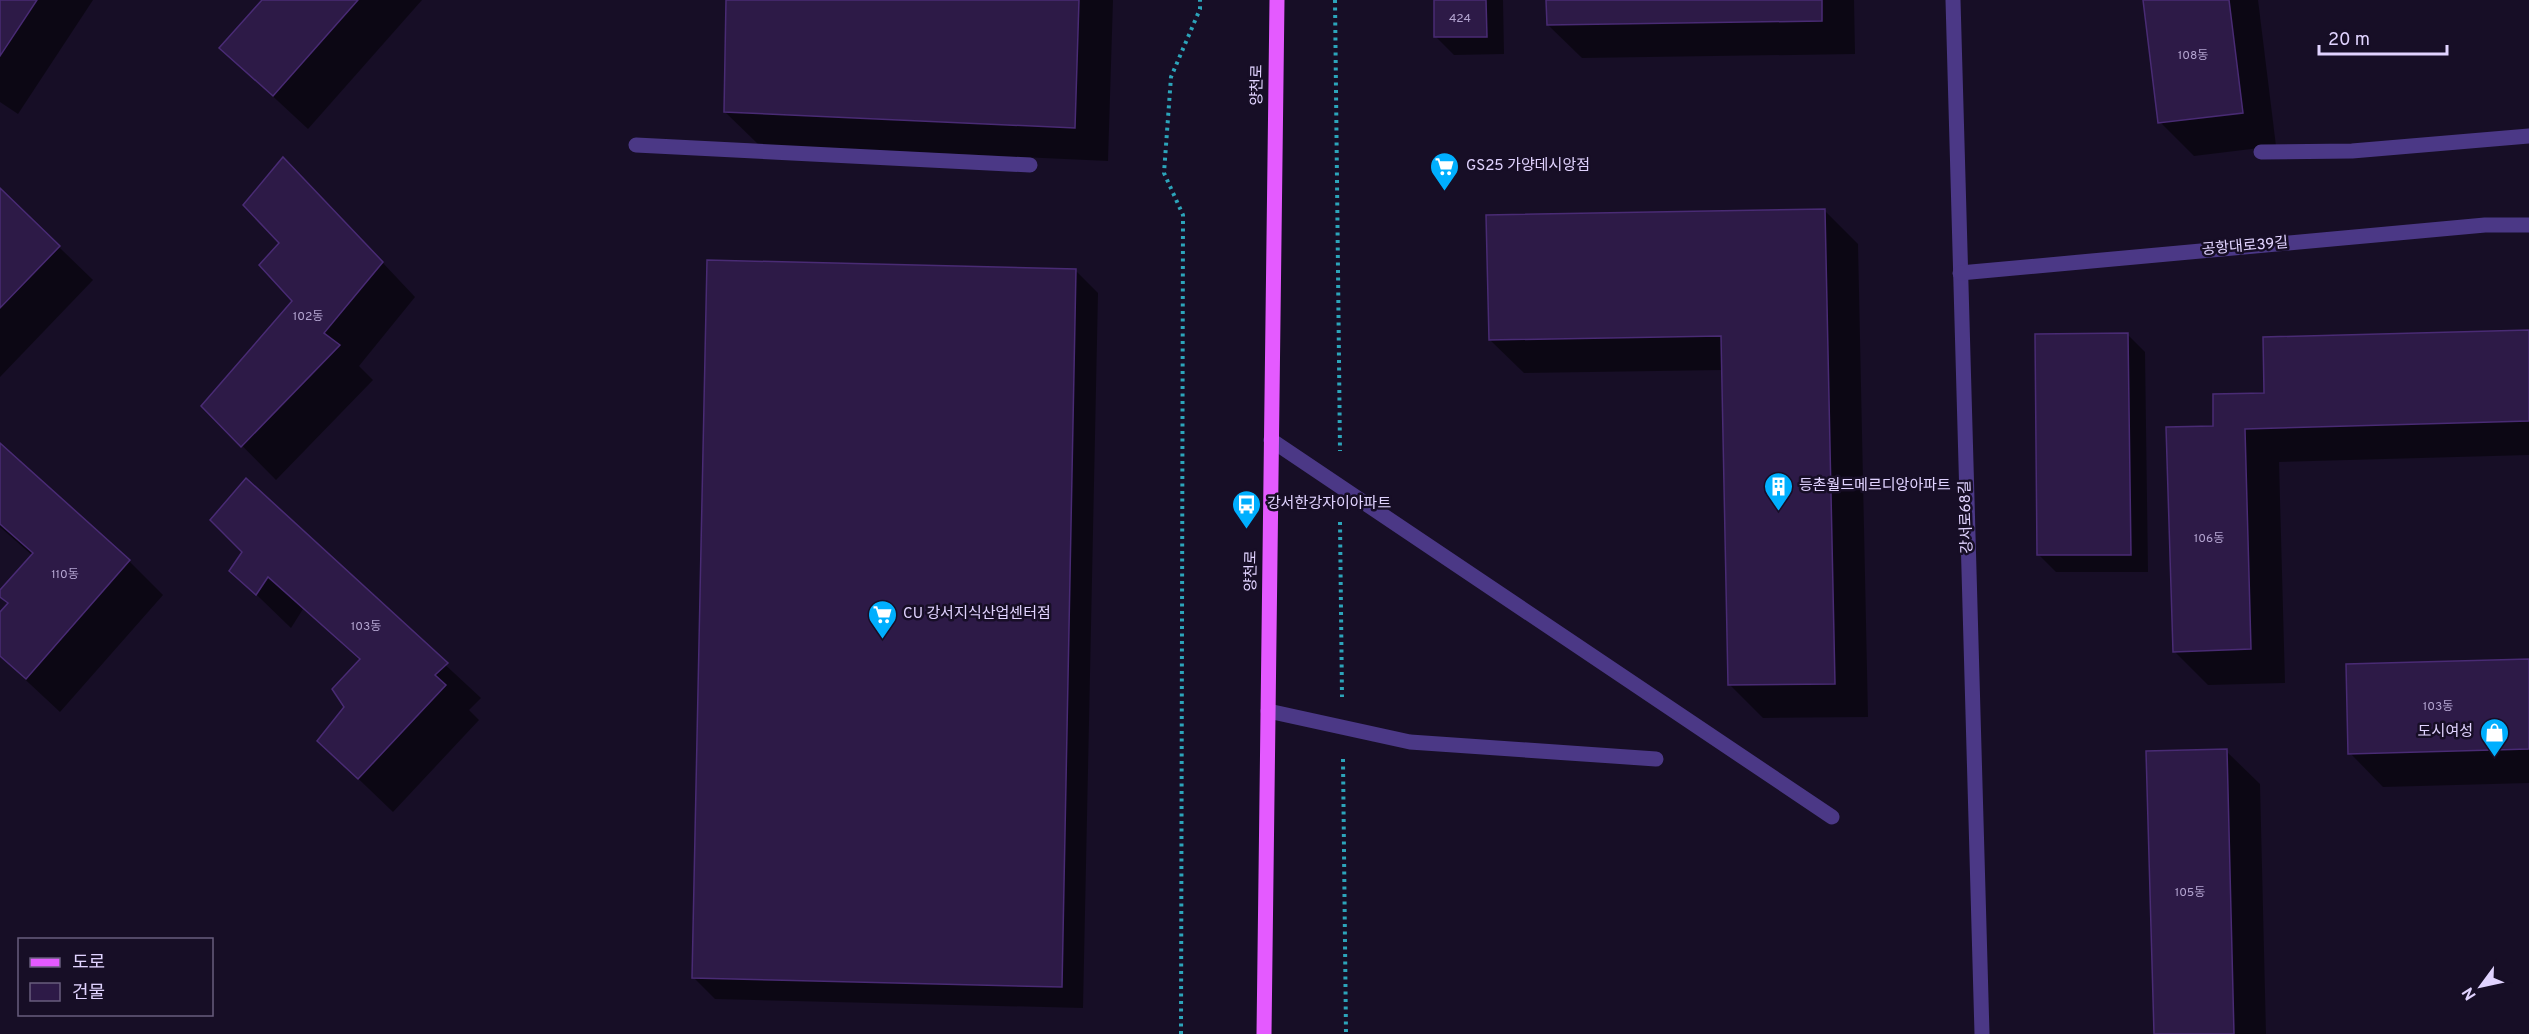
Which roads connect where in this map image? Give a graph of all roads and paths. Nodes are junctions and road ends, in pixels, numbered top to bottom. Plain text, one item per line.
1 (1200, 0) edge
2 (1277, 0) edge
3 (1953, 0) edge
4 (2529, 136) edge
5 (636, 145) dead end
6 (2261, 153) dead end
7 (1030, 165) dead end
8 (2529, 225) edge
9 (1960, 273) junction
10 (1271, 441) junction
11 (1268, 711) junction
12 (1656, 759) dead end
13 (1832, 817) dead end
14 (1181, 1034) edge
15 (1264, 1034) edge
16 (1982, 1034) edge

1 - 14 path
2 - 10 main road, 양천로
3 - 9 street, 강서로68길
4 - 6 street
5 - 7 street
8 - 9 street, 공항대로39길
9 - 16 street, 강서로68길
10 - 11 main road, 양천로
10 - 13 street
11 - 12 street
11 - 15 main road, 양천로

